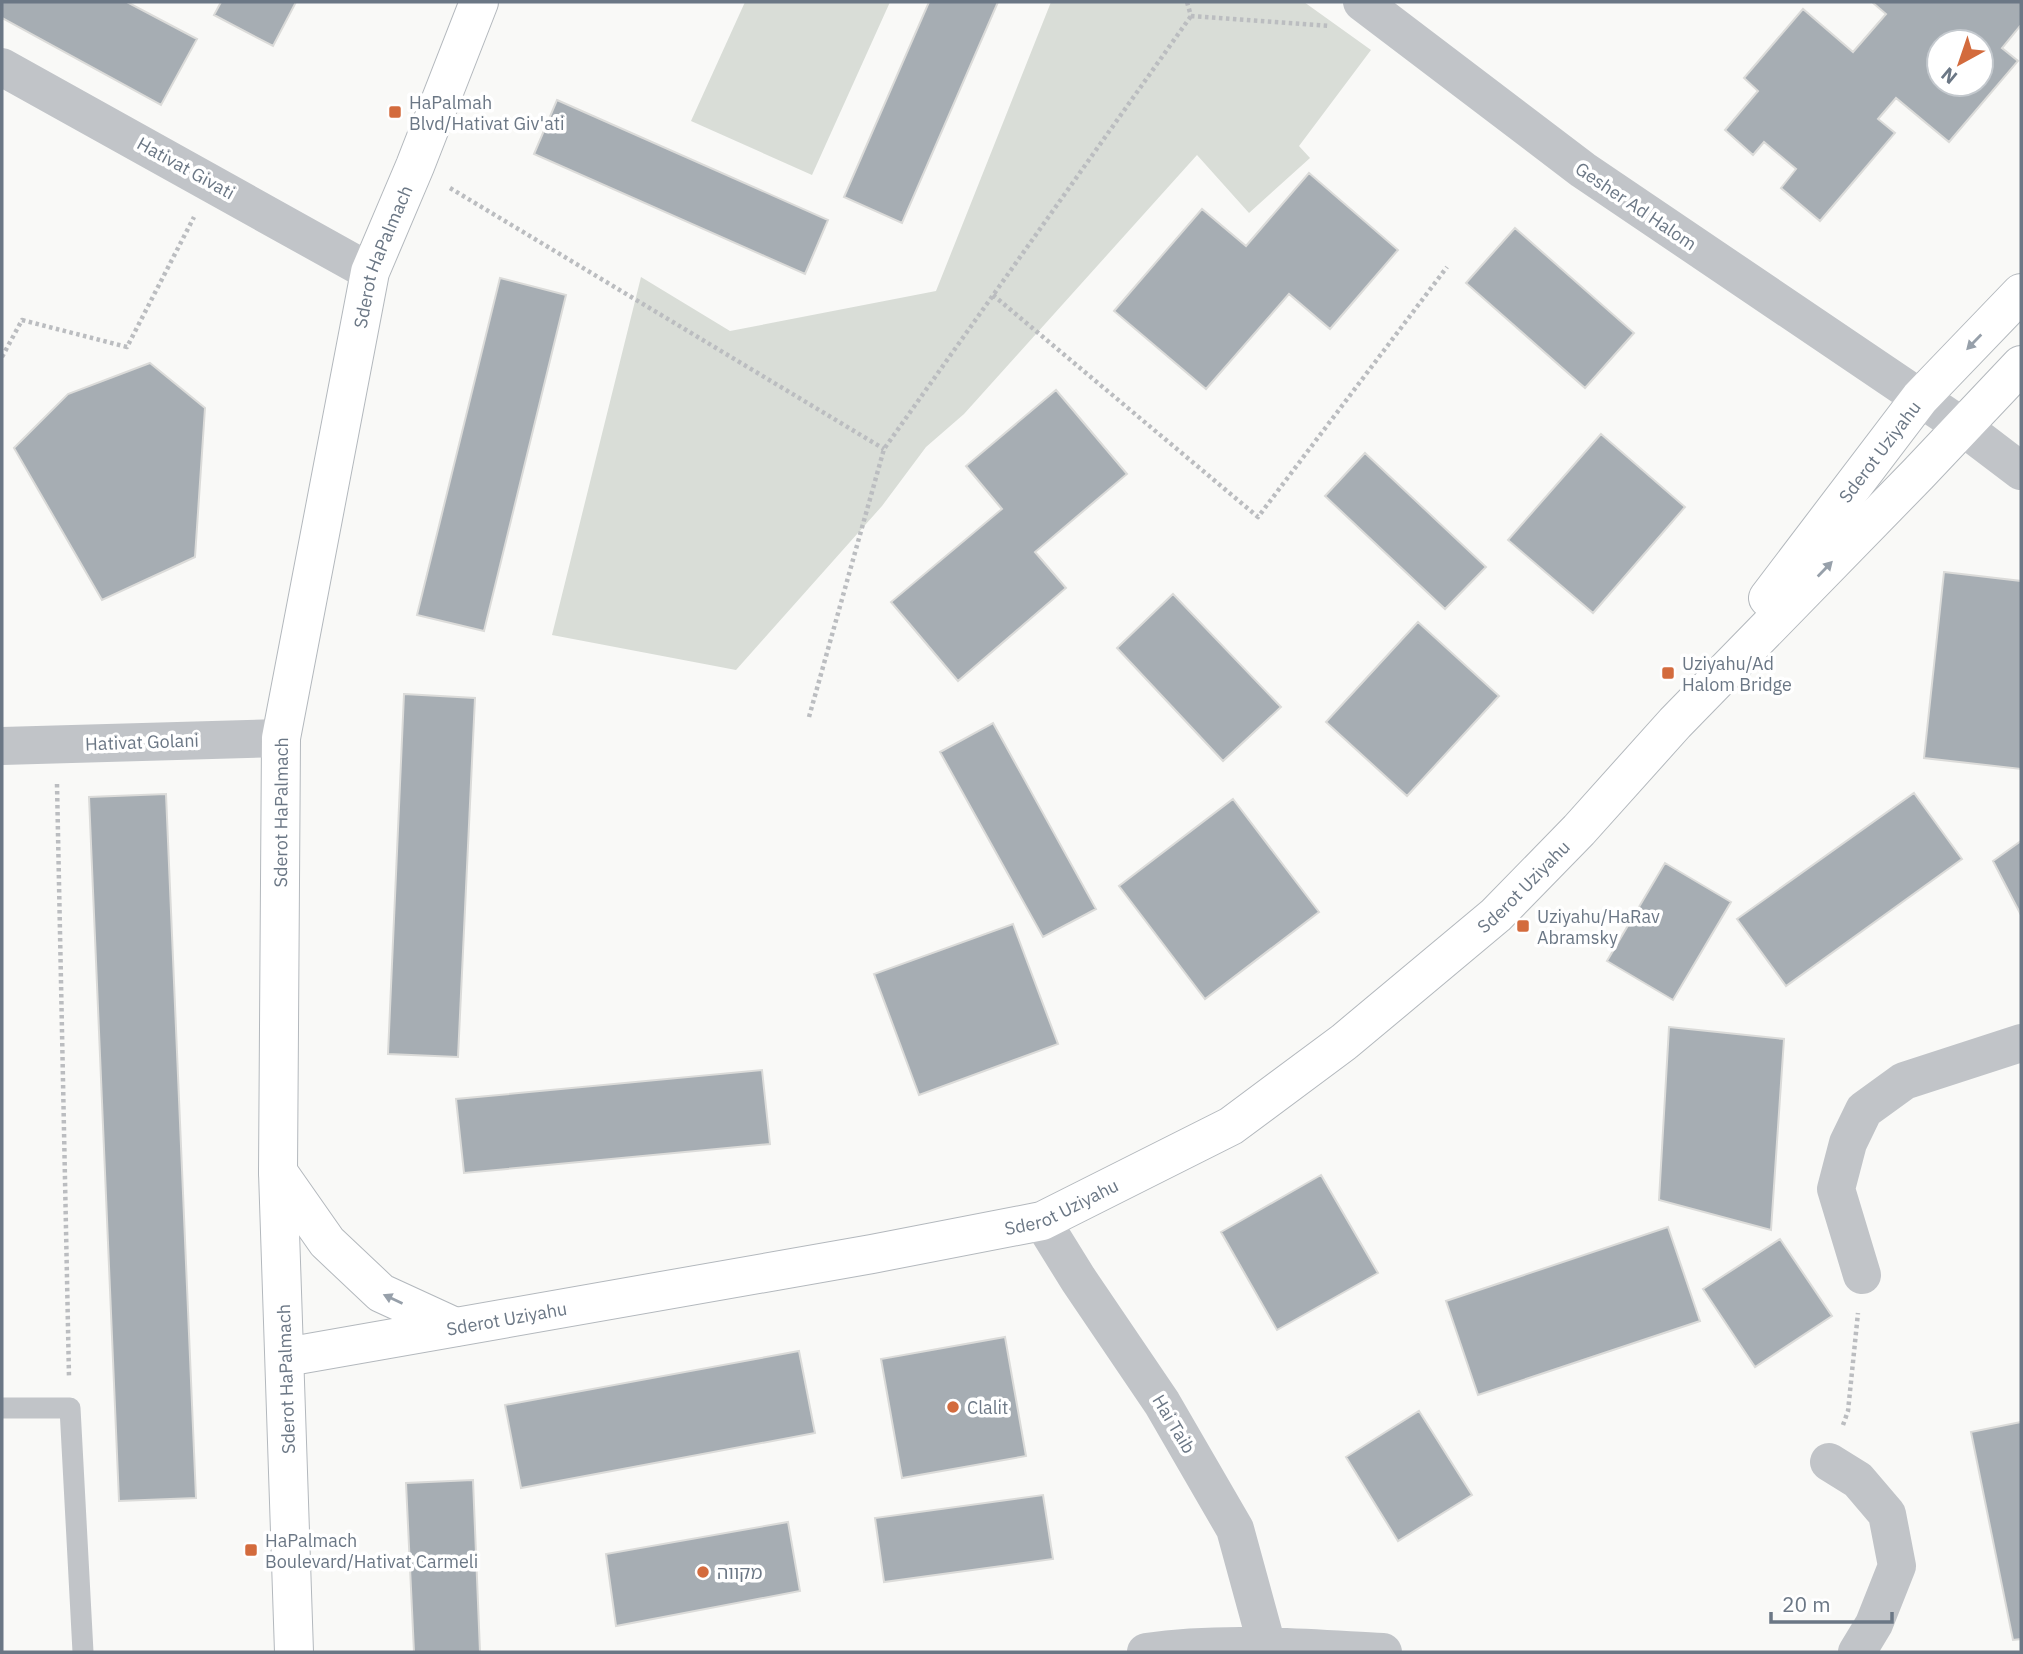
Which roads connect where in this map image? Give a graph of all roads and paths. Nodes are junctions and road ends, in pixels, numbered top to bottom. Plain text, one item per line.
1 (479, 2) edge
2 (1187, 2) edge
3 (1362, 2) edge
4 (1191, 16) junction
5 (1398, 31) junction
6 (2, 67) edge
7 (415, 166) junction
8 (212, 182) junction
9 (1447, 267) dead end
10 (370, 272) junction
11 (2021, 293) edge
12 (993, 295) junction
13 (2, 357) edge
14 (2021, 365) edge
15 (1920, 398) junction
16 (1963, 427) junction
17 (884, 449) junction
18 (2021, 471) edge
19 (809, 717) dead end
20 (1675, 723) junction
21 (281, 738) junction
22 (56, 745) junction
23 (2, 746) edge
24 (2021, 1043) edge
25 (278, 1172) junction
26 (1042, 1221) junction
27 (1862, 1275) joint
28 (455, 1327) junction
29 (286, 1357) junction
30 (2, 1408) edge
31 (70, 1408) junction
32 (1829, 1462) joint
33 (1267, 1646) junction
34 (83, 1652) edge
35 (294, 1652) edge
36 (1146, 1652) edge
37 (1383, 1652) edge
38 (1857, 1652) edge

1 - 7 street, Sderot HaPalmach
2 - 4 path
3 - 5 street, Gesher Ad Halom
4 - 5 path
4 - 12 path
5 - 15 street, Gesher Ad Halom
6 - 8 street, Hativat Givati
7 - 10 street, Sderot HaPalmach
7 - 17 path
8 - 10 street, Hativat Givati
8 - 13 path
9 - 12 path
10 - 21 street, Sderot HaPalmach
11 -> 15 street, Sderot Uziyahu
12 - 17 path
14 - 16 street, Sderot Uziyahu
15 - 16 street, Gesher Ad Halom
15 - 20 street, Sderot Uziyahu
16 - 18 street, Gesher Ad Halom
20 -> 16 street, Sderot Uziyahu
17 - 19 path
20 - 26 street, Sderot Uziyahu
21 - 22 street, Hativat Golani
21 - 25 street, Sderot HaPalmach
22 - 23 street, Hativat Golani
22 - 31 path
24 - 27 street
28 -> 25 street
25 - 29 street, Sderot HaPalmach
26 - 28 street, Sderot Uziyahu
26 - 33 street, Hai Taib
27 - 32 path
28 - 29 street, Sderot Uziyahu
29 - 35 street, Sderot HaPalmach
30 - 31 lane
31 - 34 lane
32 - 38 street
33 - 36 street
33 - 37 street

